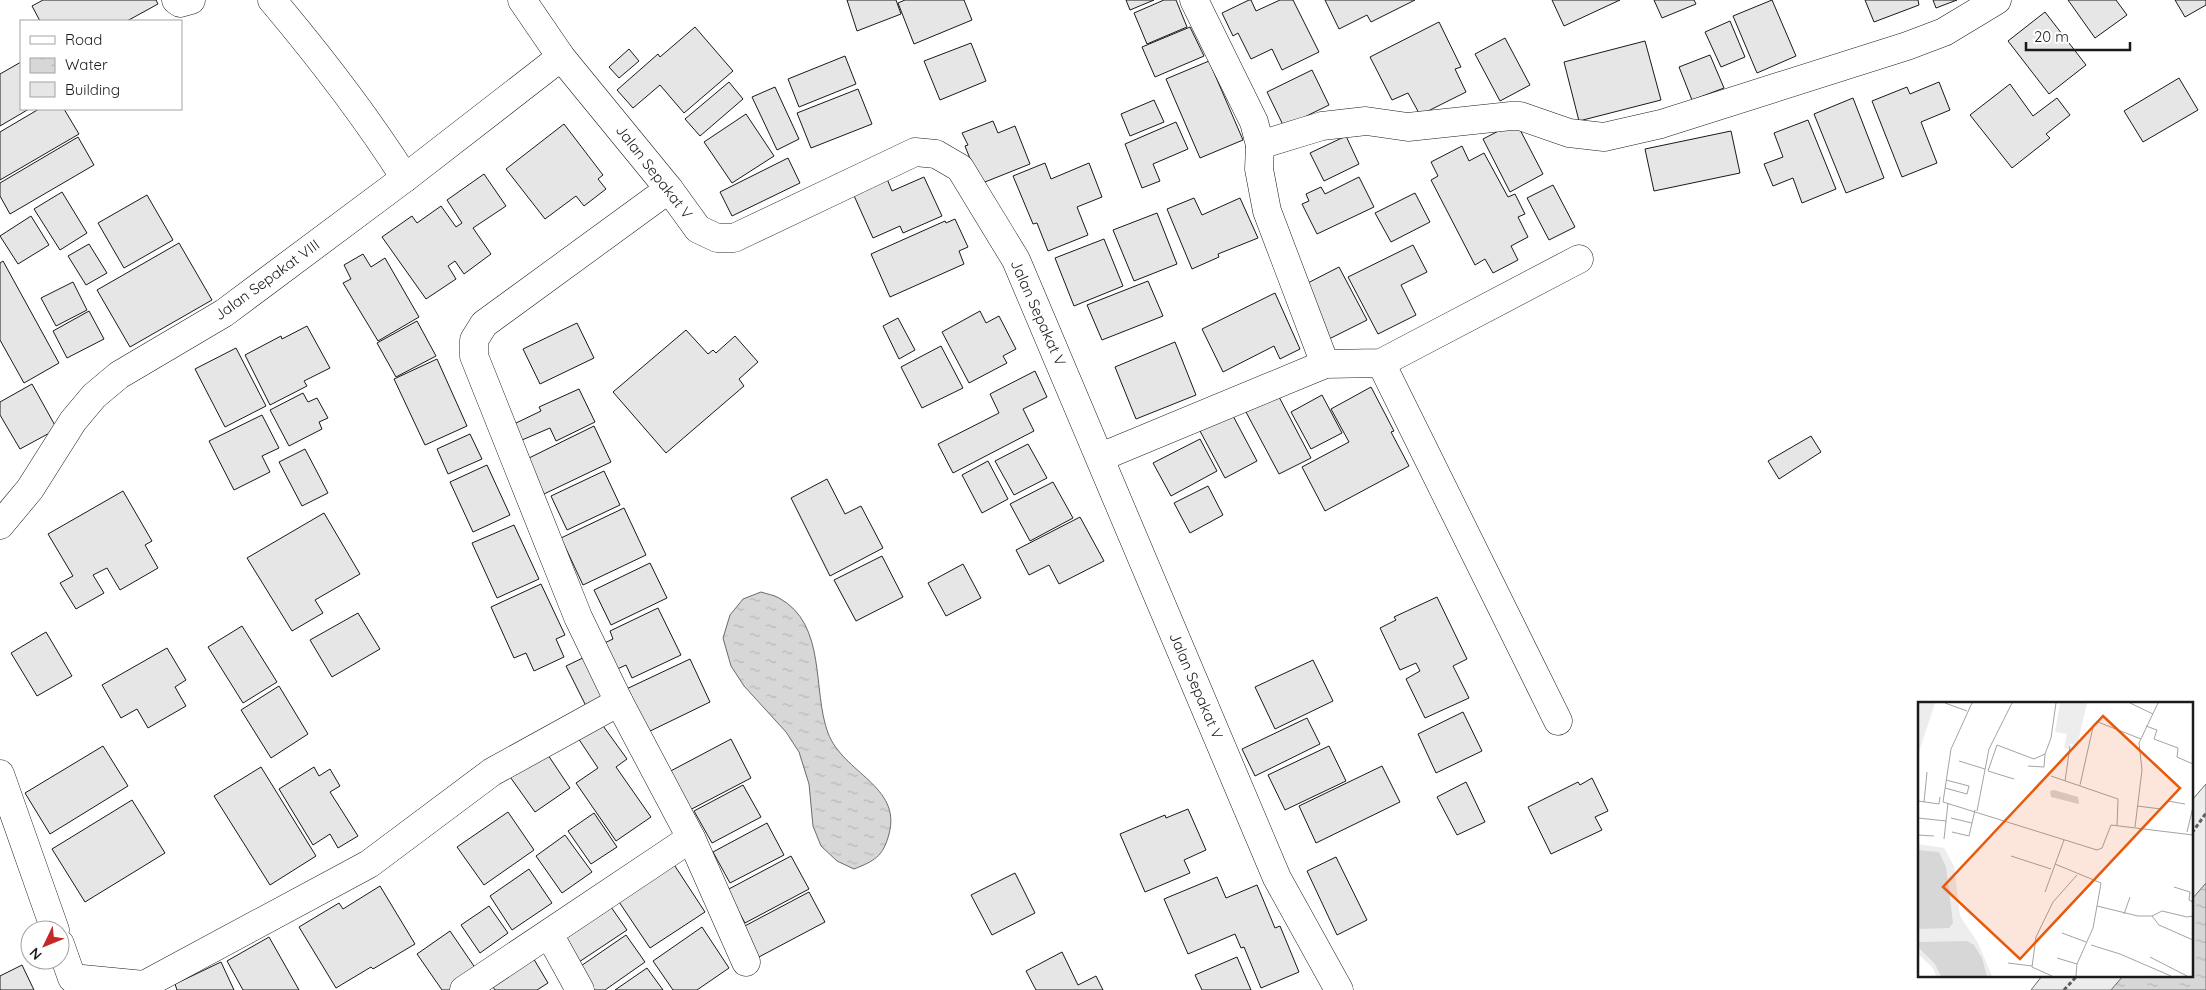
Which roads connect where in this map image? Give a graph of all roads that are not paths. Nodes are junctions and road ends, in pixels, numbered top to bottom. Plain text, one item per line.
1 (176, 0) edge
2 (191, 0) edge
3 (272, 0) edge
4 (522, 0) edge
5 (1194, 0) edge
6 (1997, 0) edge
7 (561, 57) junction
8 (1260, 145) junction
9 (405, 178) junction
10 (669, 189) junction
11 (1579, 259) dead end
12 (1382, 363) junction
13 (1325, 364) junction
14 (1101, 458) junction
15 (0, 525) edge
16 (619, 702) junction
17 (1558, 721) dead end
18 (0, 774) edge
19 (691, 838) junction
20 (51, 920) edge
21 (549, 934) junction
22 (746, 962) dead end
23 (69, 970) edge
24 (464, 990) edge
25 (580, 990) edge
26 (1339, 990) edge

1 - 2 street
3 - 9 street
4 - 7 street, Jalan Sepakat V
5 - 8 street
6 - 8 street
7 - 9 street, Jalan Sepakat VIII
7 - 10 street, Jalan Sepakat V
8 - 13 street
9 - 15 street, Jalan Sepakat VIII
10 - 14 street, Jalan Sepakat V
10 - 16 street
11 - 12 street
12 - 13 street
12 - 17 street
13 - 14 street
14 - 26 street, Jalan Sepakat V
16 - 19 street
16 - 23 street
18 - 20 street
19 - 21 street
19 - 22 street
21 - 24 street
21 - 25 street

